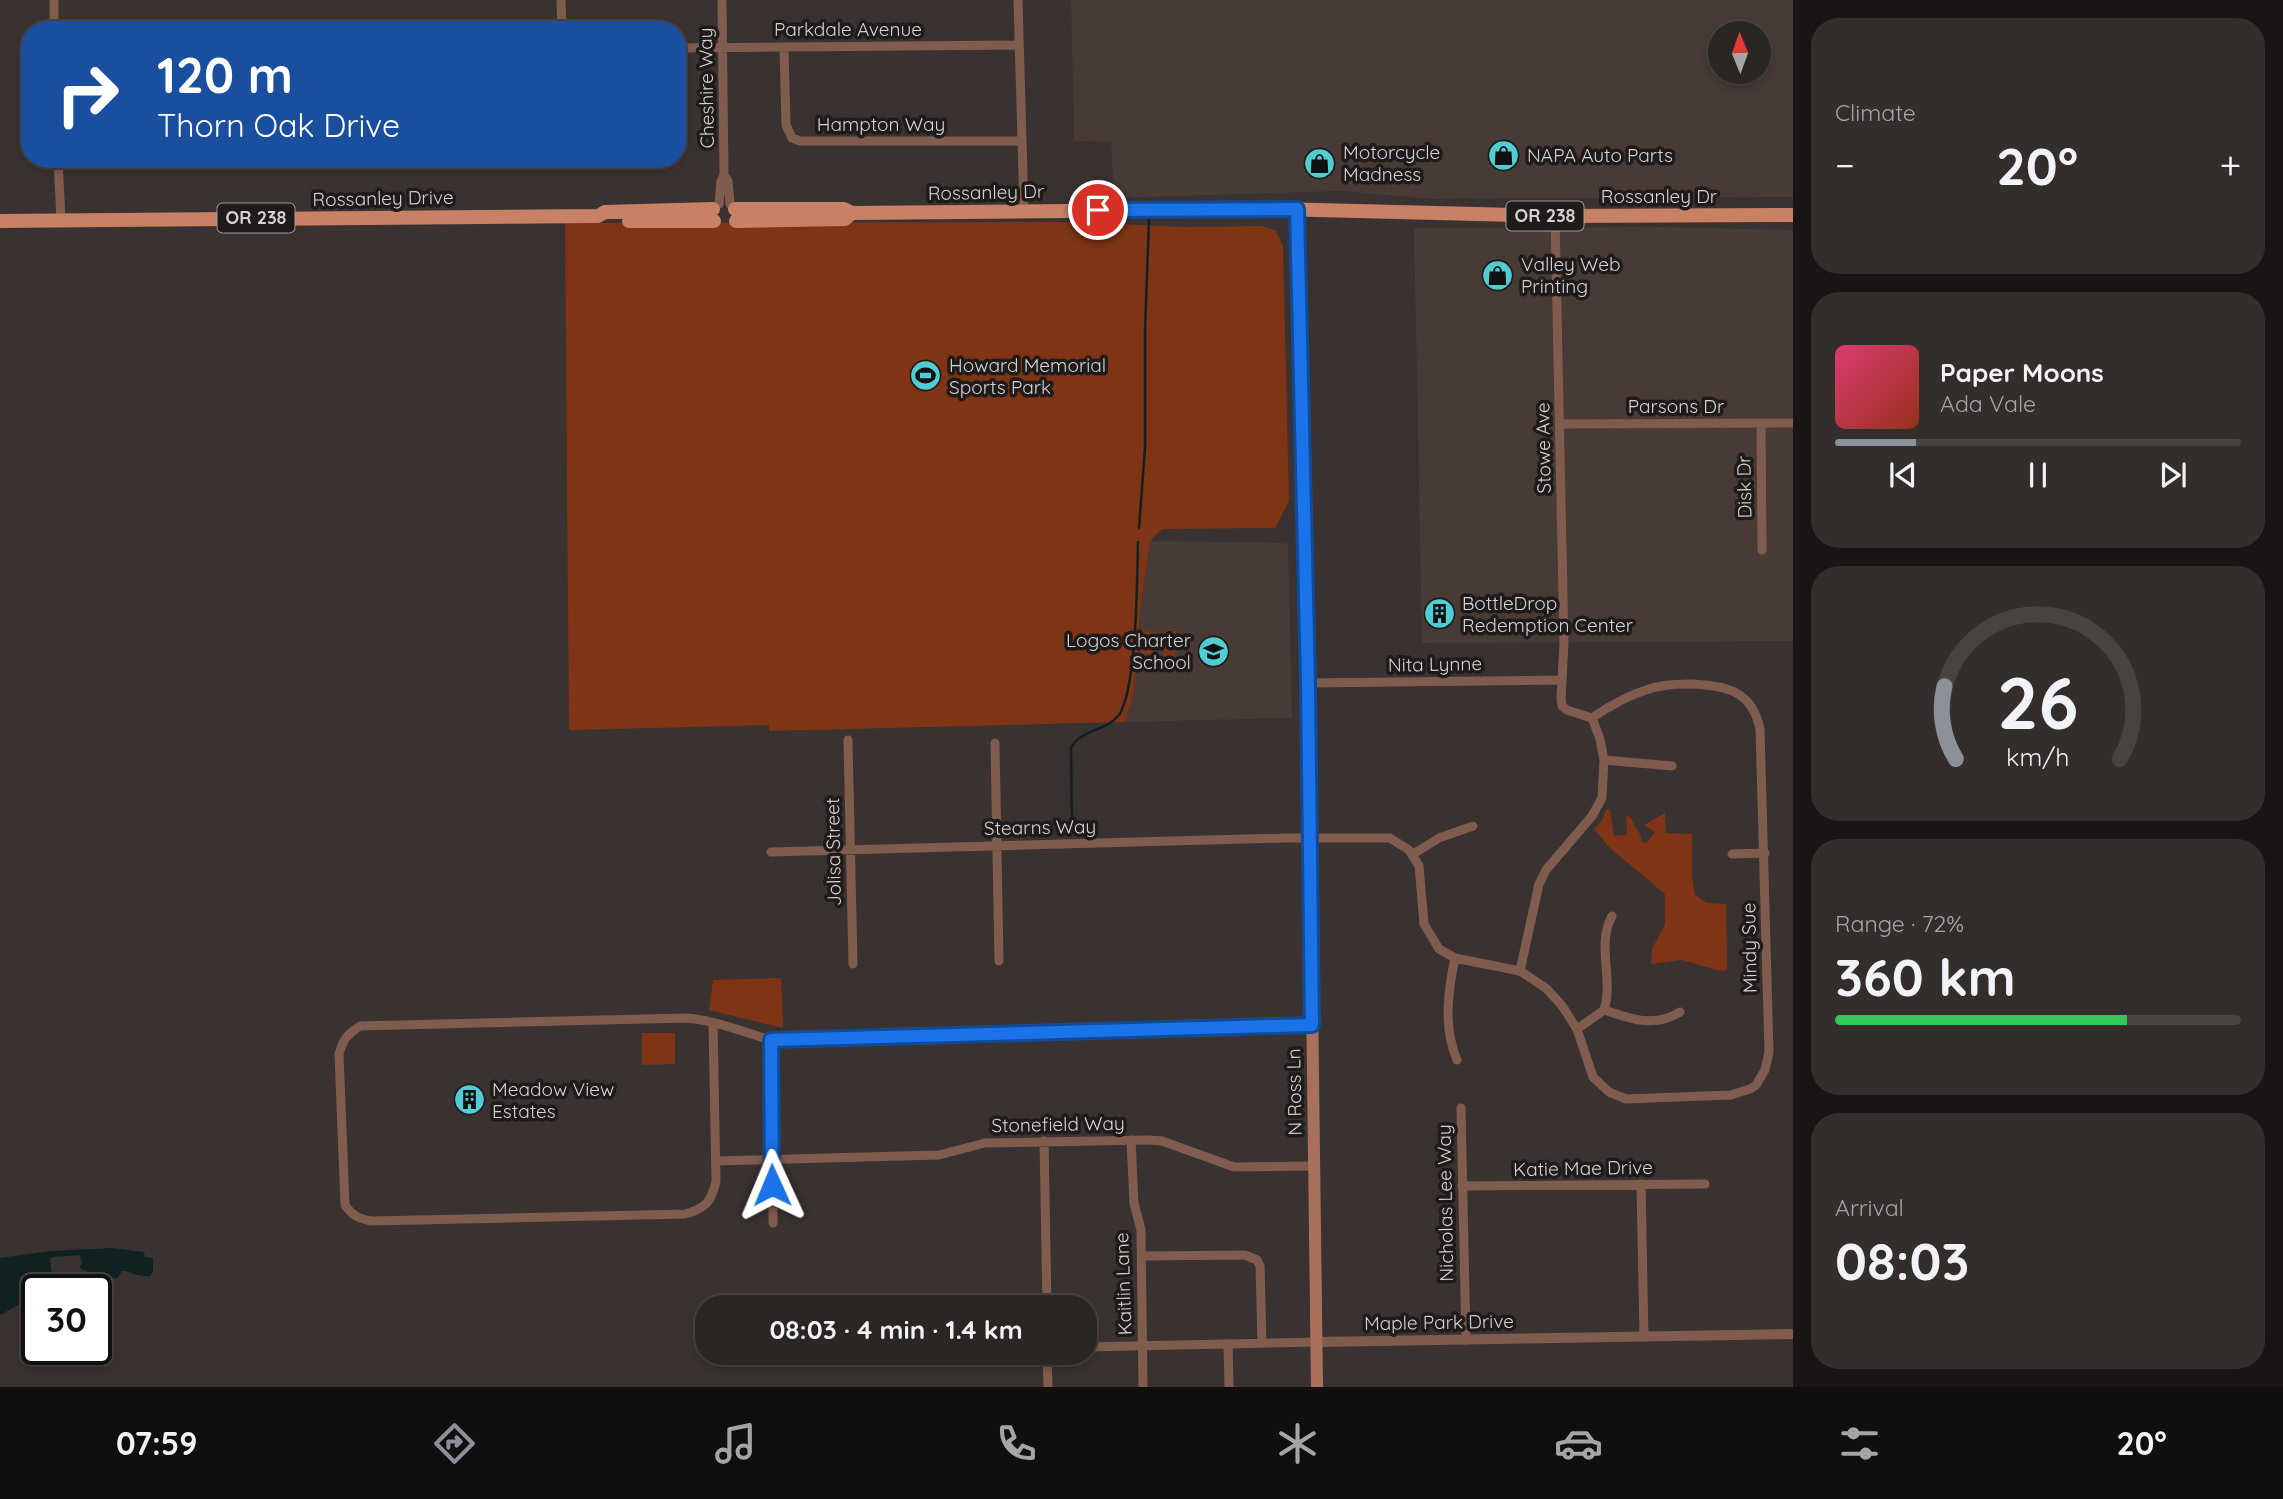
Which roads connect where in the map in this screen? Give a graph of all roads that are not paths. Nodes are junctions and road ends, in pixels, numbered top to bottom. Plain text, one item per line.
1 (54, 0) edge
2 (561, 0) edge
3 (722, 0) edge
4 (1018, 0) edge
5 (54, 21) edge
6 (562, 21) edge
7 (1019, 45) junction
8 (723, 47) junction
9 (784, 47) junction
10 (686, 48) edge
11 (1021, 141) junction
12 (58, 168) edge
13 (1297, 209) junction
14 (1024, 210) junction
15 (724, 211) junction
16 (852, 213) joint
17 (1793, 215) edge
18 (1555, 216) junction
19 (61, 220) junction
20 (0, 221) edge
21 (1793, 423) edge
22 (1761, 424) junction
23 (1560, 425) junction
24 (1762, 550) dead end
25 (1562, 680) junction
26 (1308, 683) junction
27 (1592, 718) junction
28 (848, 740) dead end
29 (995, 743) dead end
30 (1604, 760) junction
31 (1672, 766) dead end
32 (1473, 826) dead end
33 (1310, 838) junction
34 (997, 845) junction
35 (850, 850) junction
36 (771, 852) dead end
37 (1765, 853) junction
38 (1732, 854) dead end
39 (1413, 855) junction
40 (1612, 916) dead end
41 (1455, 958) junction
42 (999, 961) dead end
43 (853, 964) dead end
44 (1520, 971) junction
45 (1604, 1010) junction
46 (1681, 1012) dead end
47 (713, 1023) junction
48 (1312, 1025) junction
49 (1577, 1029) junction
50 (771, 1040) junction
51 (1457, 1060) dead end
52 (1461, 1108) dead end
53 (1131, 1140) junction
54 (1044, 1142) junction
55 (771, 1158) junction
56 (716, 1161) junction
57 (1314, 1166) junction
58 (1641, 1184) junction
59 (1704, 1184) dead end
60 (1462, 1186) junction
61 (772, 1223) dead end
62 (1141, 1256) junction
63 (1046, 1295) edge
64 (1793, 1334) edge
65 (1644, 1337) junction
66 (1466, 1340) junction
67 (1317, 1342) junction
68 (1262, 1343) junction
69 (1228, 1344) junction
70 (1143, 1346) junction
71 (1097, 1347) edge
72 (1047, 1365) edge
73 (1048, 1387) edge
74 (1143, 1387) edge
75 (1229, 1387) edge
76 (1317, 1387) edge

1 - 5 street
2 - 6 street
3 - 8 street, Cheshire Way
4 - 7 street
7 - 9 street, Parkdale Avenue
7 - 11 street
8 - 9 street, Parkdale Avenue
8 - 10 street, Parkdale Avenue
8 - 15 street, Cheshire Way
9 - 11 street, Hampton Way
11 - 14 street
12 - 19 street
13 - 14 main road, Rossanley Dr / OR 238
13 - 18 main road, Rossanley Dr / OR 238
13 - 26 main road, N Ross Ln
14 - 16 main road, Rossanley Dr / OR 238
15 - 16 main road, Rossanley Drive / OR 238
15 - 19 main road, Rossanley Drive / OR 238
17 - 18 main road, Rossanley Dr / OR 238
18 - 23 street, Stowe Ave
19 - 20 main road, Rossanley Drive / OR 238
21 - 22 street, Parsons Dr
22 - 23 street, Parsons Dr
22 - 24 street, Disk Dr
23 - 25 street, Stowe Ave
25 - 26 street, Nita Lynne
25 - 27 street, Stowe Ave
26 - 33 main road, N Ross Ln
27 - 30 street
27 - 37 street, Mindy Sue
28 - 35 street, Jolisa Street
29 - 34 street
30 - 31 street
30 - 44 street
32 - 39 street
33 - 34 street, Stearns Way
33 - 39 street, Stearns Way
33 - 48 main road, N Ross Ln
34 - 35 street, Stearns Way
34 - 42 street
35 - 36 street, Stearns Way
35 - 43 street, Jolisa Street
37 - 38 street
37 - 49 street, Mindy Sue
39 - 41 street
40 - 45 street
41 - 44 street
41 - 51 street
44 - 49 street, Mindy Sue
45 - 46 street
45 - 49 street
47 - 50 street
47 - 56 street
47 - 56 street
48 - 50 street
48 - 57 main road, N Ross Ln
50 - 55 street
52 - 60 street, Nicholas Lee Way
53 - 54 street, Stonefield Way
53 - 57 street, Stonefield Way
53 - 62 street, Kaitlin Lane
54 - 55 street, Stonefield Way
54 - 63 street
55 - 56 street, Stonefield Way
55 - 61 street
57 - 67 main road, N Ross Ln
58 - 59 street, Katie Mae Drive
58 - 60 street, Katie Mae Drive
58 - 65 street
60 - 66 street, Nicholas Lee Way
62 - 68 street
62 - 70 street, Kaitlin Lane
64 - 65 street, Maple Park Drive
65 - 66 street, Maple Park Drive
66 - 67 street, Maple Park Drive
67 - 68 street, Maple Park Drive
67 - 76 main road, N Ross Ln
68 - 69 street, Maple Park Drive
69 - 70 street, Maple Park Drive
69 - 75 street
70 - 71 street, Maple Park Drive
70 - 74 street, Kaitlin Lane
72 - 73 street

